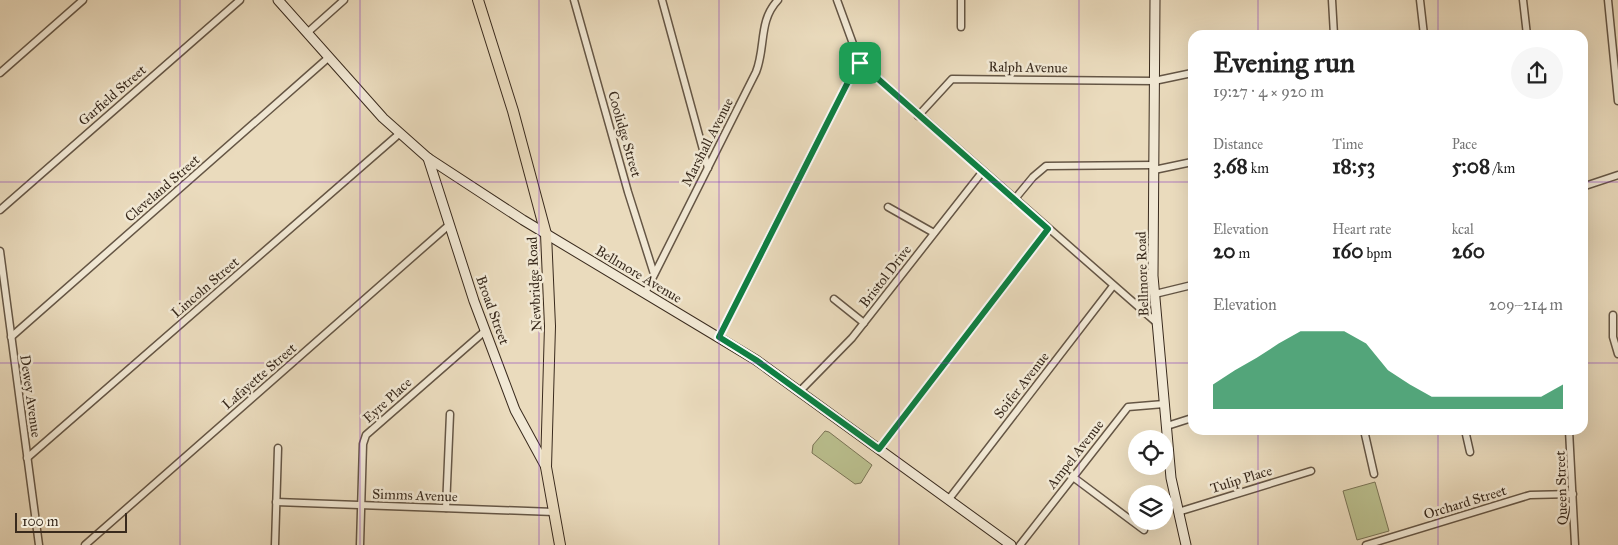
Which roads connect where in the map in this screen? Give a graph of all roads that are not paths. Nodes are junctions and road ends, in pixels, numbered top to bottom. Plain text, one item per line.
1 (84, 0) edge
2 (240, 0) edge
3 (278, 0) edge
4 (344, 0) edge
5 (478, 0) edge
6 (574, 0) edge
7 (662, 0) edge
8 (778, 0) edge
9 (837, 0) edge
10 (961, 0) edge
11 (1155, 0) edge
12 (1332, 0) edge
13 (1420, 0) edge
14 (1523, 0) edge
15 (1608, 0) edge
16 (961, 27) dead end
17 (1334, 30) edge
18 (1423, 30) edge
19 (1526, 30) edge
20 (307, 33) junction
21 (1615, 45) edge
22 (328, 58) junction
23 (860, 63) junction
24 (0, 73) edge
25 (1188, 74) edge
26 (1154, 81) junction
27 (1618, 102) edge
28 (918, 116) junction
29 (399, 134) junction
30 (428, 158) junction
31 (1188, 163) edge
32 (708, 168) junction
33 (1154, 168) junction
34 (983, 171) junction
35 (1618, 175) edge
36 (1588, 185) edge
37 (1014, 200) junction
38 (888, 207) dead end
39 (0, 210) edge
40 (449, 226) junction
41 (1048, 229) junction
42 (934, 232) junction
43 (546, 234) junction
44 (0, 251) edge
45 (654, 274) junction
46 (1113, 286) junction
47 (1188, 286) edge
48 (645, 293) junction
49 (1155, 294) junction
50 (834, 298) dead end
51 (1613, 315) dead end
52 (864, 323) junction
53 (1157, 323) junction
54 (485, 331) junction
55 (11, 336) junction
56 (719, 337) junction
57 (1618, 354) edge
58 (800, 391) junction
59 (1164, 404) junction
60 (450, 414) dead end
61 (1188, 419) edge
62 (1167, 426) junction
63 (1365, 435) edge
64 (1466, 435) edge
65 (1569, 435) edge
66 (278, 448) dead end
67 (879, 449) junction
68 (1470, 452) dead end
69 (27, 458) junction
70 (546, 467) junction
71 (1311, 471) dead end
72 (1374, 474) dead end
73 (1073, 477) junction
74 (1574, 494) junction
75 (950, 500) junction
76 (276, 502) junction
77 (362, 506) junction
78 (446, 508) junction
79 (554, 512) junction
80 (1178, 512) junction
81 (1128, 518) edge
82 (39, 545) edge
83 (85, 545) edge
84 (275, 545) edge
85 (360, 545) edge
86 (560, 545) edge
87 (1011, 545) edge
88 (1020, 545) edge
89 (1186, 545) edge
90 (1366, 545) edge
91 (1575, 545) edge

1 - 24 street
2 - 39 street, Garfield Street
3 - 20 main road, Bellmore Avenue
4 - 20 street
5 - 43 main road, Newbridge Road
6 - 45 street, Coolidge Street
7 - 32 street
8 - 32 street, Marshall Avenue
9 - 23 street
10 - 16 street
11 - 26 main road, Bellmore Road
12 - 17 street
13 - 18 street
14 - 19 street
15 - 21 street
20 - 22 main road, Bellmore Avenue
21 - 27 street
22 - 29 main road, Bellmore Avenue
22 - 55 street, Cleveland Street
23 - 28 street
23 - 56 street
25 - 26 street, Ralph Avenue
26 - 28 street, Ralph Avenue
26 - 33 main road, Bellmore Road
28 - 34 street
29 - 30 main road, Bellmore Avenue
29 - 69 street, Lincoln Street
30 - 40 main road, Broad Street
30 - 43 main road, Bellmore Avenue
31 - 33 street
32 - 45 street, Marshall Avenue
33 - 37 street
33 - 49 main road, Bellmore Road
34 - 37 street
34 - 42 street, Bristol Drive
35 - 36 street
37 - 41 street
38 - 42 street
40 - 54 main road, Broad Street
40 - 83 street, Lafayette Street
41 - 46 street
41 - 67 street
42 - 52 street, Bristol Drive
43 - 48 main road, Bellmore Avenue
43 - 70 main road, Newbridge Road
44 - 55 street, Dewey Avenue
45 - 48 street, Marshall Avenue
46 - 53 street
46 - 75 street, Soifer Avenue
47 - 49 street
48 - 56 main road, Bellmore Avenue
49 - 53 main road, Bellmore Road
50 - 52 street
51 - 57 street
52 - 58 street, Bristol Drive
53 - 59 main road, Bellmore Road
54 - 70 main road, Broad Street
54 - 77 street, Eyre Place
55 - 69 street, Dewey Avenue
56 - 58 main road, Bellmore Avenue
58 - 67 main road, Bellmore Avenue
59 - 62 main road, Bellmore Road
59 - 73 street, Ampel Avenue
60 - 78 street
61 - 62 street
62 - 80 main road, Bellmore Road
63 - 72 street
64 - 68 street
65 - 74 street, Queen Street
66 - 76 street
67 - 75 main road, Bellmore Avenue
69 - 82 street, Dewey Avenue
70 - 79 main road, Newbridge Road
71 - 80 street, Tulip Place
73 - 81 street
73 - 88 street, Ampel Avenue
74 - 90 street, Orchard Street
74 - 91 street, Queen Street
75 - 87 main road, Bellmore Avenue
76 - 77 street, Simms Avenue
76 - 84 street
77 - 78 street, Simms Avenue
77 - 85 street, Eyre Place
78 - 79 street, Simms Avenue
79 - 86 main road, Newbridge Road
80 - 89 main road, Bellmore Road

